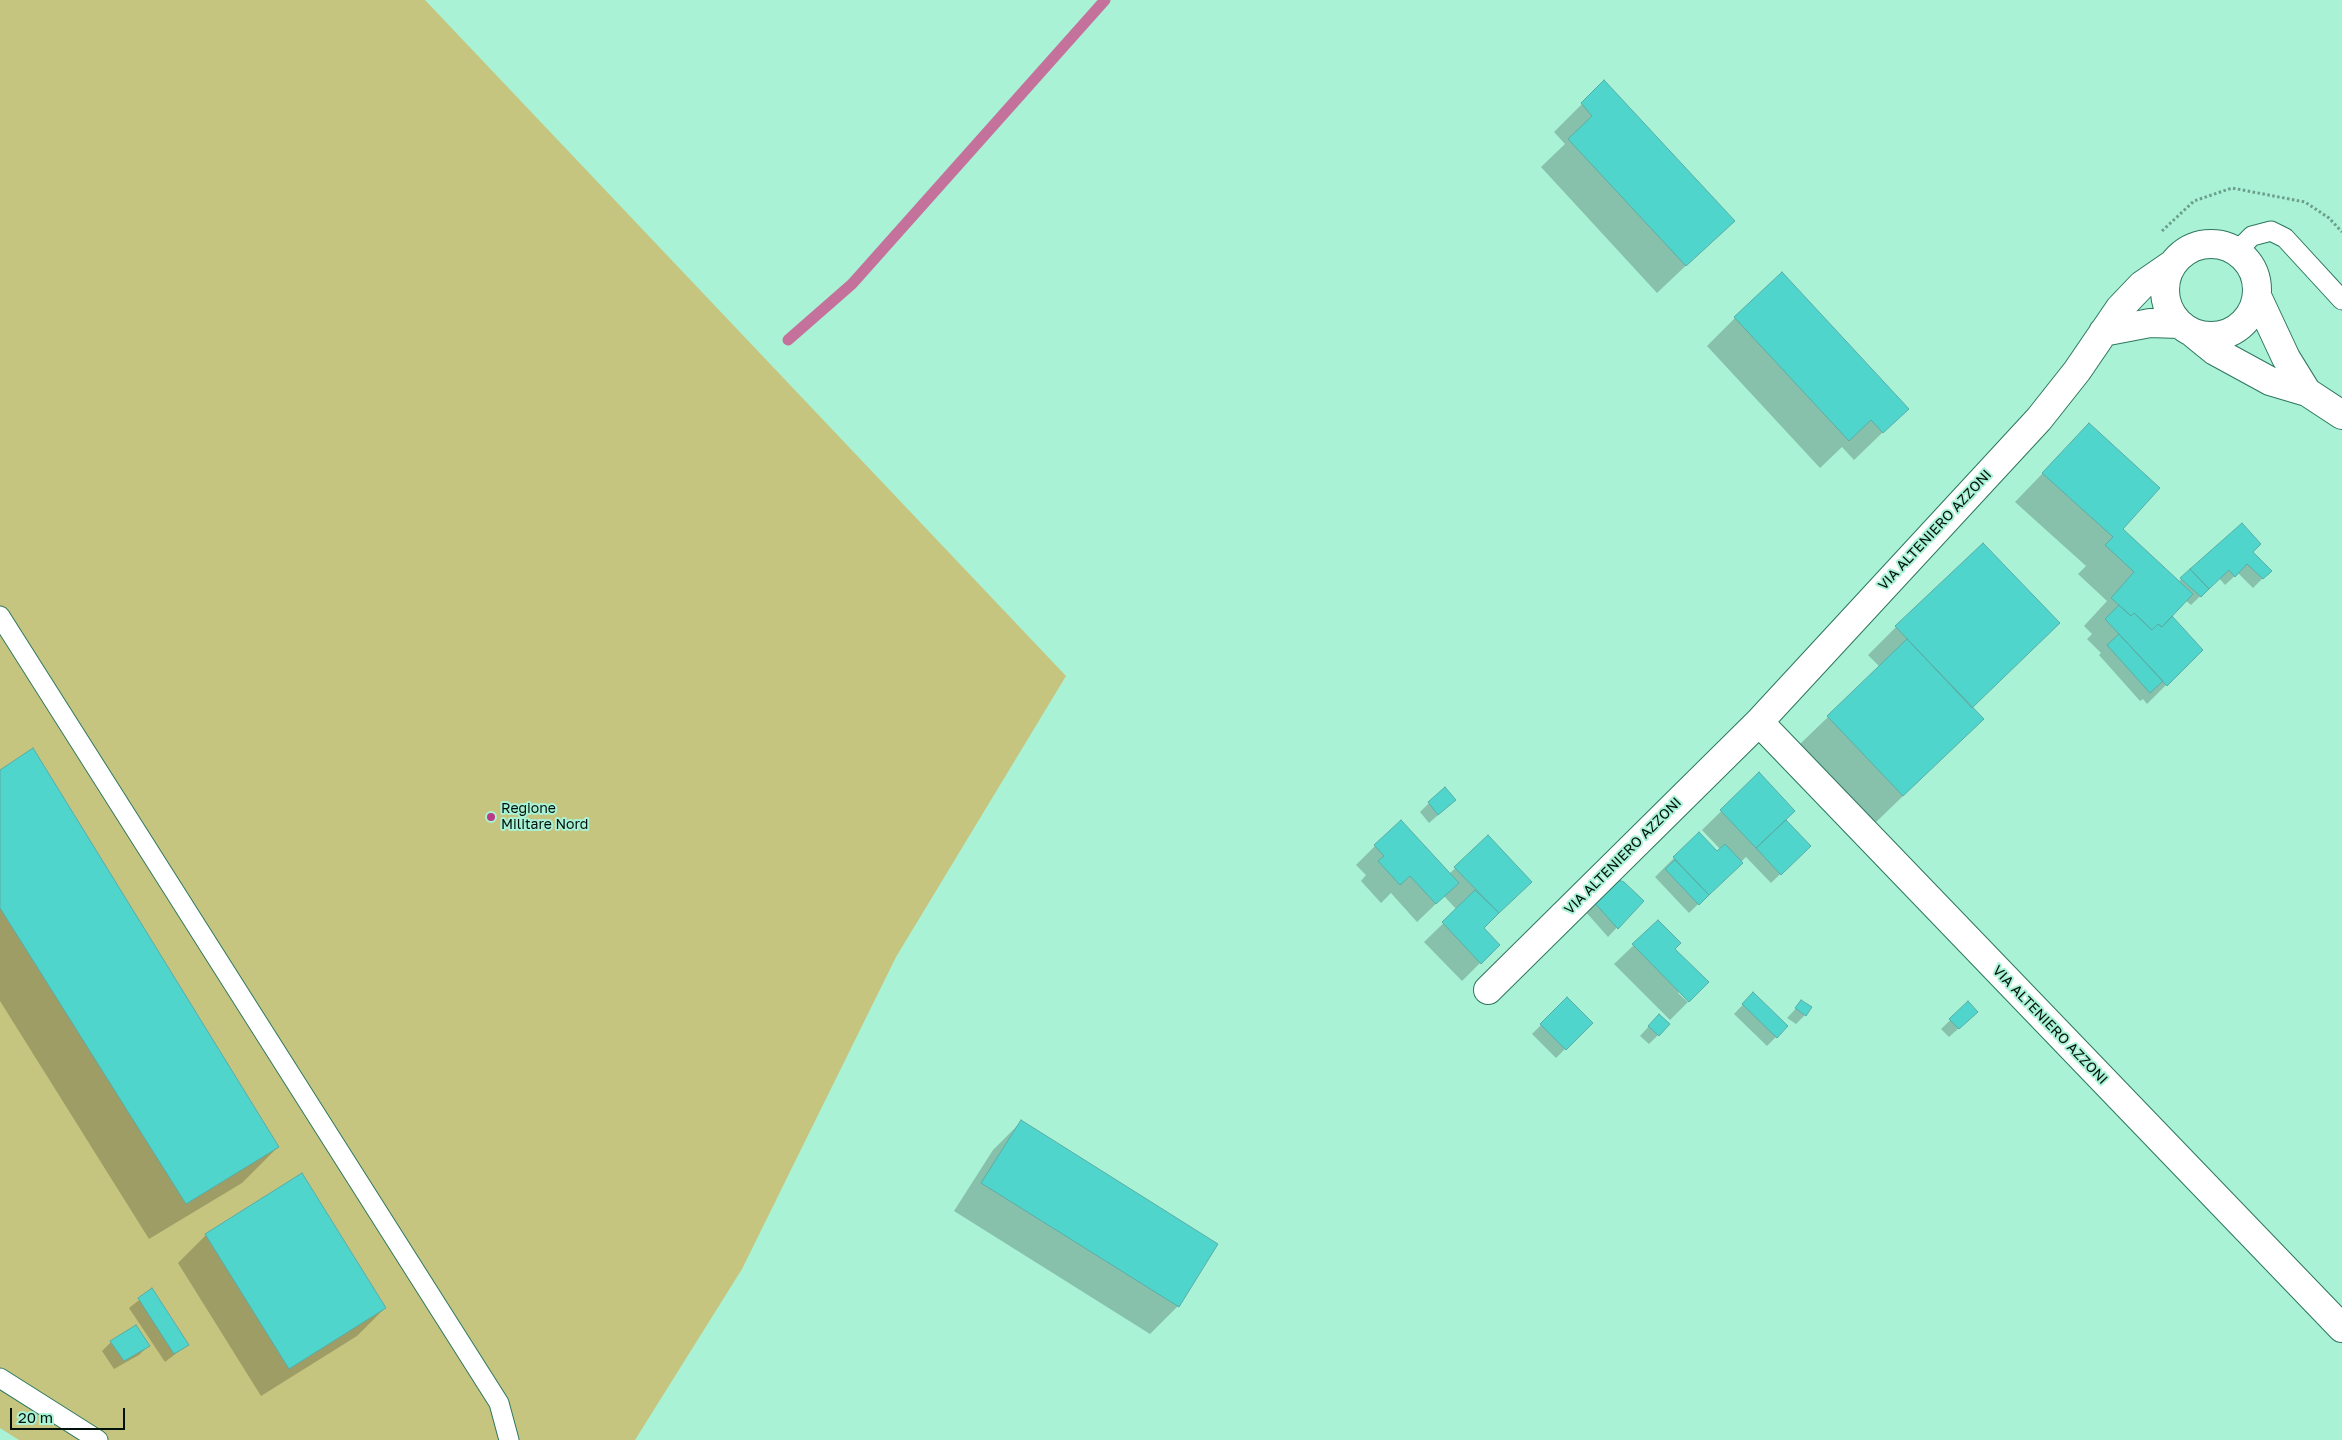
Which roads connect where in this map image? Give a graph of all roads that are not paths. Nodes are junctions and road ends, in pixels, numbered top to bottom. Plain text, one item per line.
1 (2237, 252) junction
2 (2172, 265) junction
3 (2257, 296) junction
4 (2342, 300) edge
5 (2186, 329) junction
6 (2103, 332) junction
7 (2307, 392) junction
8 (2342, 415) edge
9 (0, 616) edge
10 (1759, 722) junction
11 (1488, 990) dead end
12 (2342, 1328) edge
13 (0, 1378) edge
14 (98, 1440) edge
15 (509, 1440) edge

1 - 2 street
1 - 3 street
1 - 4 lane
2 - 5 street
2 - 6 street, VIA ALTENIERO AZZONI
3 - 5 street
3 - 7 street
5 - 6 street
5 - 7 street
6 - 10 street, VIA ALTENIERO AZZONI
7 - 8 street
9 - 15 lane
10 - 11 street, VIA ALTENIERO AZZONI
10 - 12 street, VIA ALTENIERO AZZONI
13 - 14 lane

